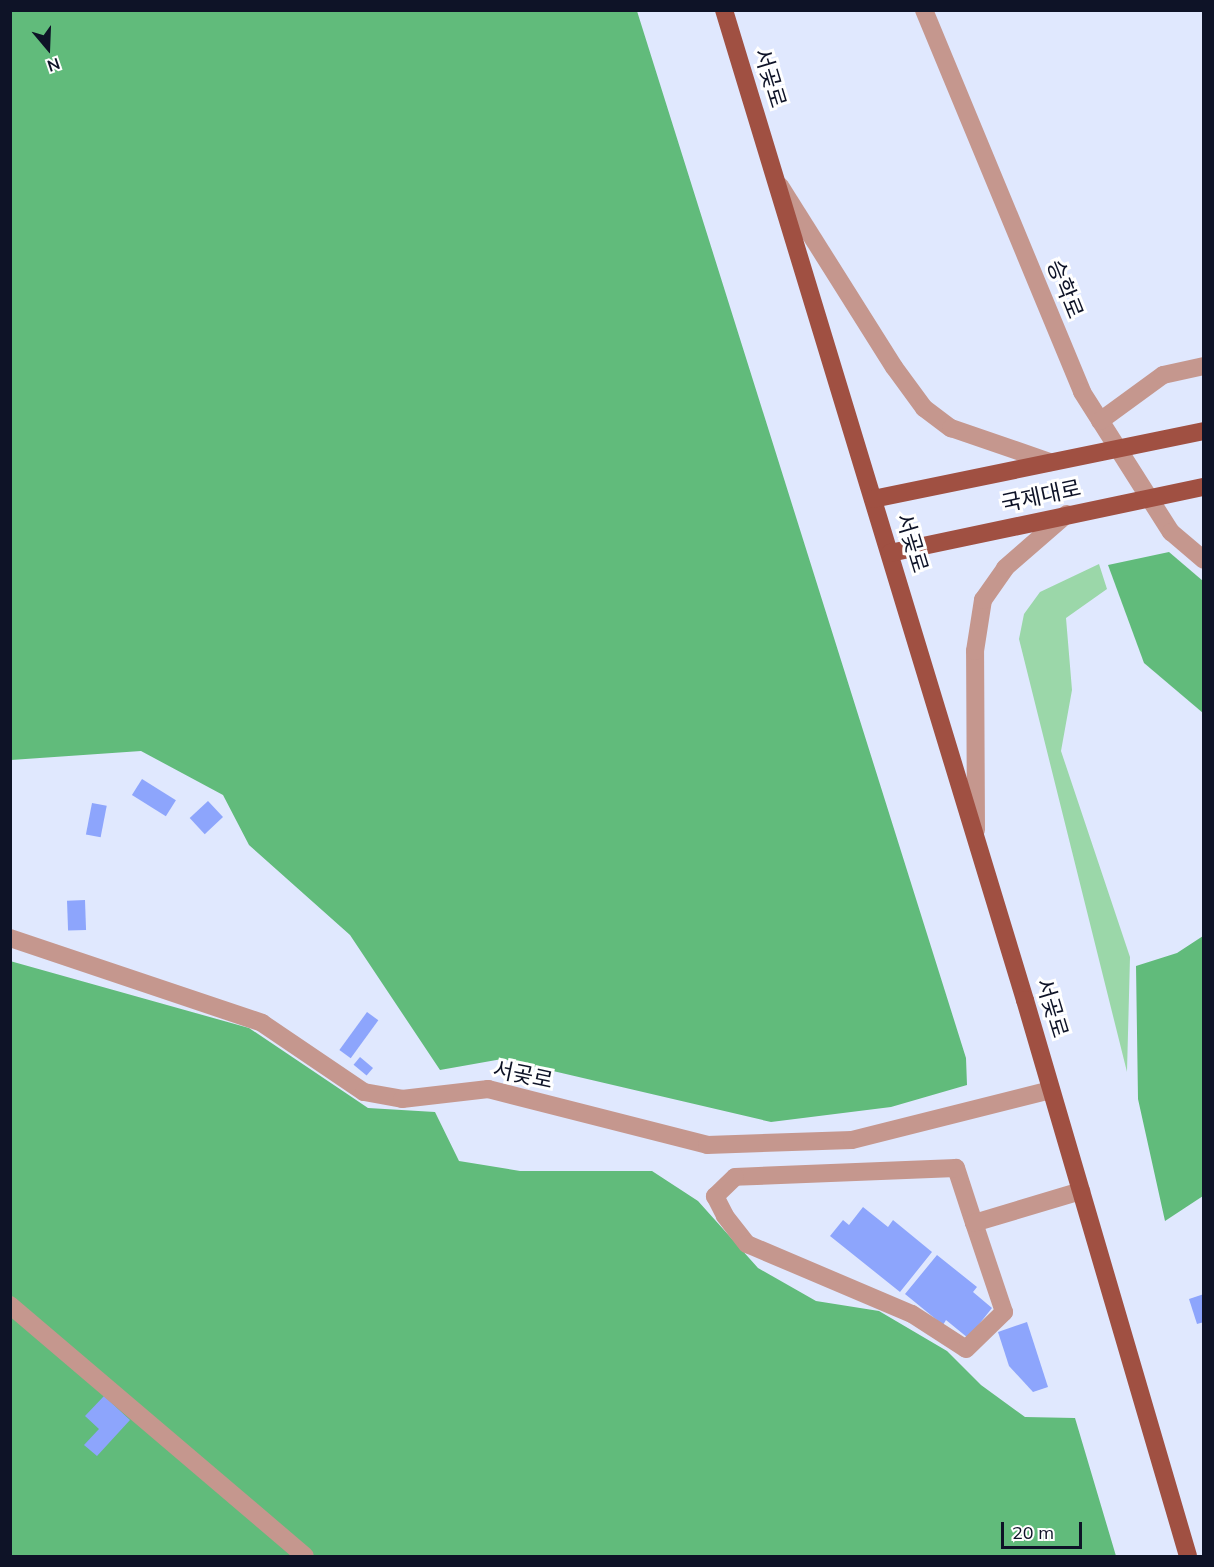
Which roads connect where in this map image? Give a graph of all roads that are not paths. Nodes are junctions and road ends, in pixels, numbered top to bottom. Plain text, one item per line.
1 (724, 10) edge
2 (924, 10) edge
3 (775, 178) junction
4 (1203, 366) edge
5 (1100, 421) junction
6 (1203, 431) edge
7 (1057, 461) junction
8 (1203, 487) edge
9 (873, 499) junction
10 (1071, 514) junction
11 (890, 553) junction
12 (1203, 561) edge
13 (976, 838) junction
14 (10, 938) edge
15 (1051, 1090) junction
16 (1081, 1191) junction
17 (974, 1222) junction
18 (10, 1305) edge
19 (305, 1557) edge
20 (1188, 1557) edge

1 - 3 main road, 서곶로
2 - 5 street, 승학로
3 - 7 street
3 - 9 main road, 서곶로
4 - 5 street
5 - 12 street, 승학로
6 - 7 main road, 국제대로
7 - 9 main road, 국제대로
8 - 10 main road, 국제대로
9 - 11 main road, 서곶로
10 - 11 main road, 국제대로
10 - 13 street
11 - 13 main road, 서곶로
13 - 15 main road, 서곶로
14 - 15 street, 서곶로
15 - 16 main road, 서곶로
16 - 17 street
16 - 20 main road, 서곶로
17 - 17 street
18 - 19 street

